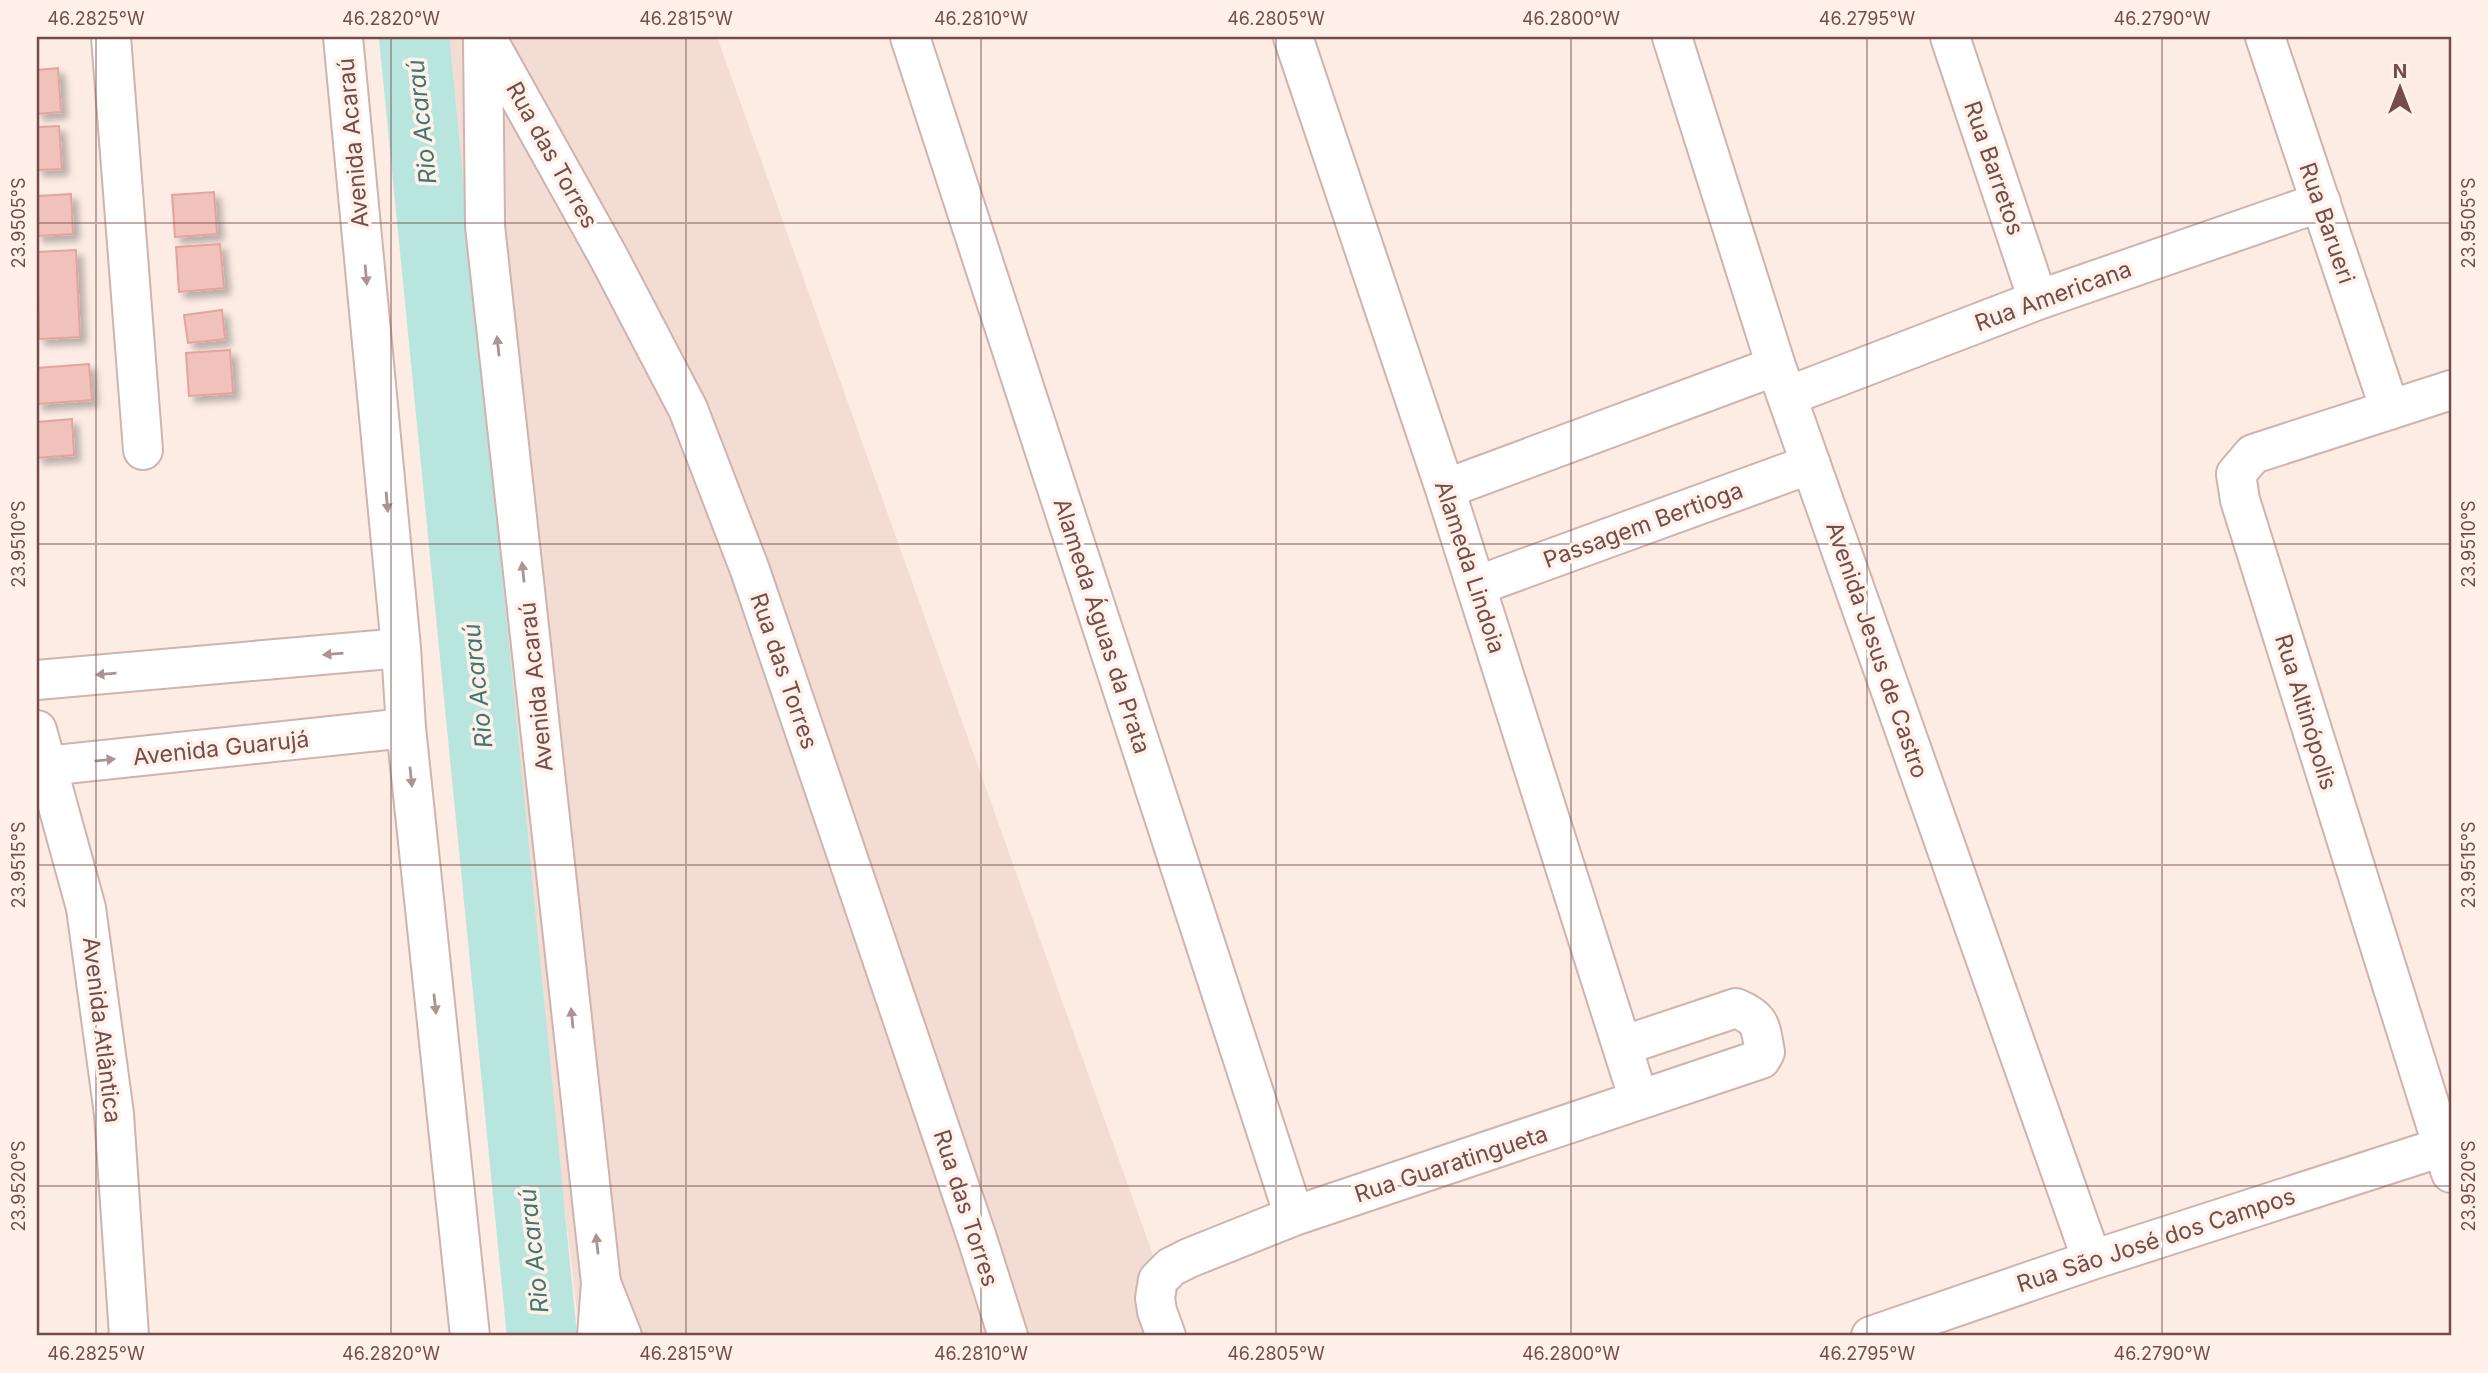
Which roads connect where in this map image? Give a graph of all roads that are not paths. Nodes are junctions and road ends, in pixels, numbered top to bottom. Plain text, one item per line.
1 (111, 37) edge
2 (343, 37) edge
3 (484, 37) edge
4 (910, 37) edge
5 (1293, 37) edge
6 (1672, 37) edge
7 (1950, 37) edge
8 (2264, 37) edge
9 (2320, 202) junction
10 (2038, 300) junction
11 (1782, 381) junction
12 (2451, 390) edge
13 (2390, 410) junction
14 (144, 450) dead end
15 (1811, 464) junction
16 (1444, 489) junction
17 (1476, 586) junction
18 (401, 648) junction
19 (37, 680) edge
20 (406, 729) junction
21 (37, 730) edge
22 (43, 767) edge
23 (1622, 1046) junction
24 (1639, 1100) junction
25 (2446, 1160) edge
26 (1294, 1216) junction
27 (2092, 1260) junction
28 (601, 1283) junction
29 (129, 1336) edge
30 (470, 1336) edge
31 (597, 1336) edge
32 (622, 1336) edge
33 (1008, 1336) edge
34 (1166, 1336) edge
35 (1871, 1336) edge

1 - 14 street
2 -> 18 street, Avenida Acaraú
28 -> 3 street, Avenida Acaraú
3 - 33 street, Rua das Torres
4 - 26 street, Alameda Águas da Prata
5 - 16 street, Alameda Lindoia
6 - 11 street, Avenida Jesus de Castro
7 - 10 street, Rua Barretos
8 - 9 street, Rua Barueri
9 - 10 street, Rua Americana
9 - 13 street, Rua Barueri
10 - 11 street, Rua Americana
11 - 15 street, Avenida Jesus de Castro
11 - 16 street
12 - 13 street, Rua Altinópolis
13 - 25 street, Rua Altinópolis
15 - 17 street, Passagem Bertioga
15 - 27 street, Avenida Jesus de Castro
16 - 17 street, Alameda Lindoia
17 - 23 street, Alameda Lindoia
18 -> 19 street
18 - 20 street, Avenida Acaraú
22 -> 20 street, Avenida Guarujá
20 -> 30 street, Avenida Acaraú
21 - 22 street, Avenida Atlântica
22 - 29 street, Avenida Atlântica
23 - 24 street, Alameda Lindoia
23 - 24 street, Rua Guaratingueta
24 - 26 street, Rua Guaratingueta
25 - 27 street, Rua São José dos Campos
26 - 34 street, Rua Guaratingueta
27 - 35 street, Rua São José dos Campos
28 - 31 street, Avenida Acaraú
28 - 32 street

